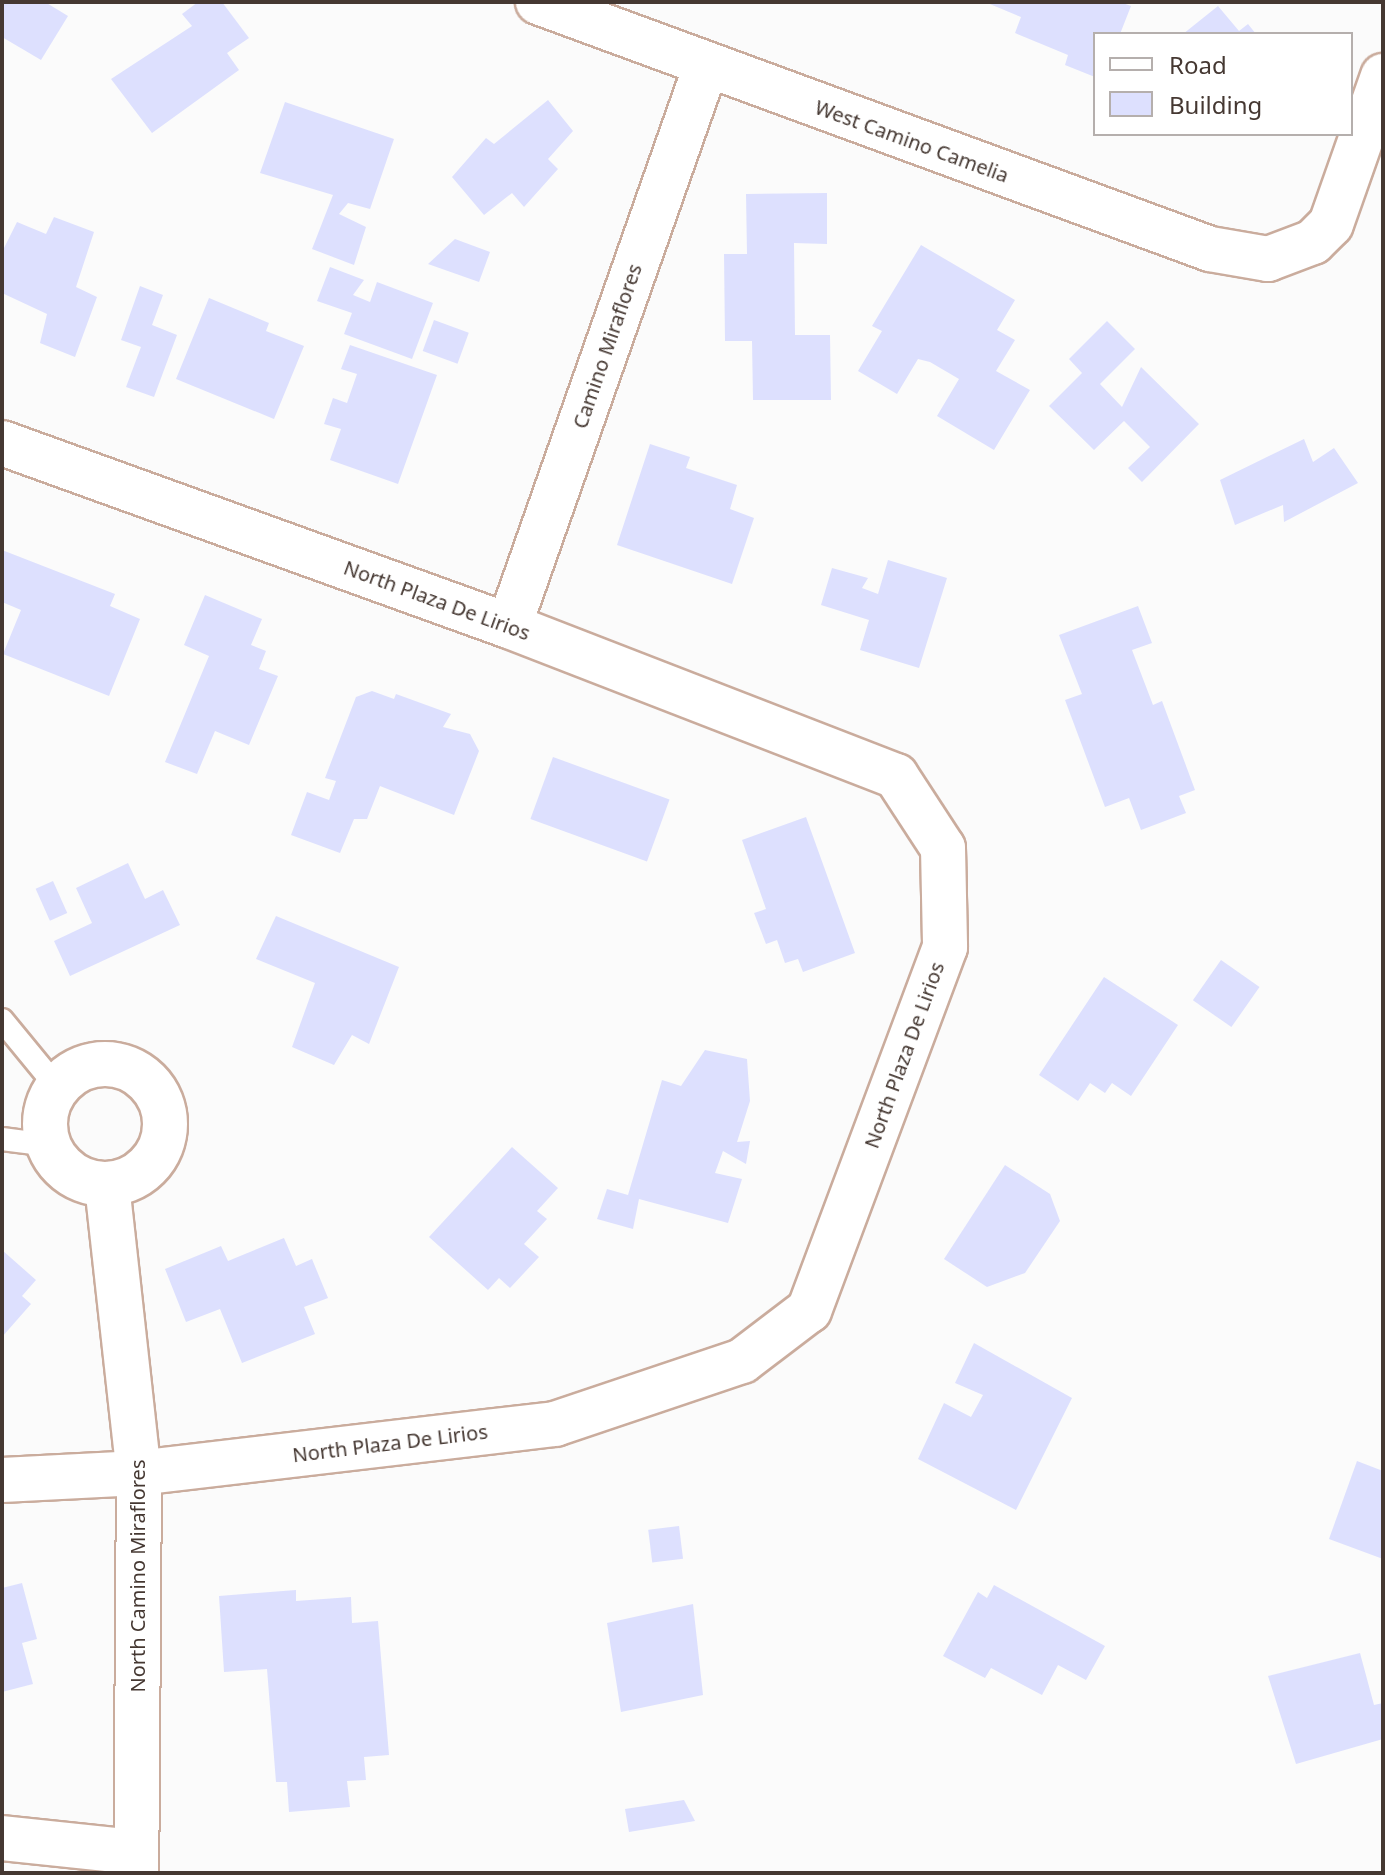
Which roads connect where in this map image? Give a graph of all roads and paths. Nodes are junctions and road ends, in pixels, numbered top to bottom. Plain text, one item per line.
1 (538, 2) edge
2 (706, 66) junction
3 (1383, 76) edge
4 (2, 443) edge
5 (509, 626) junction
6 (2, 1020) edge
7 (57, 1087) junction
8 (2, 1139) edge
9 (48, 1145) junction
10 (107, 1185) junction
11 (139, 1473) junction
12 (2, 1480) edge
13 (2, 1838) edge
14 (136, 1863) edge

1 - 2 street, West Camino Camelia
2 - 3 street, West Camino Camelia
2 - 5 street, Camino Miraflores
4 - 5 street, North Plaza De Lirios
5 - 11 street, North Plaza De Lirios
6 - 7 lane
7 - 9 street
7 - 10 street
8 - 9 lane
9 - 10 street
10 - 11 street, North Camino Miraflores
11 - 12 street, North Plaza De Lirios
11 - 14 street, North Camino Miraflores
13 - 14 street

